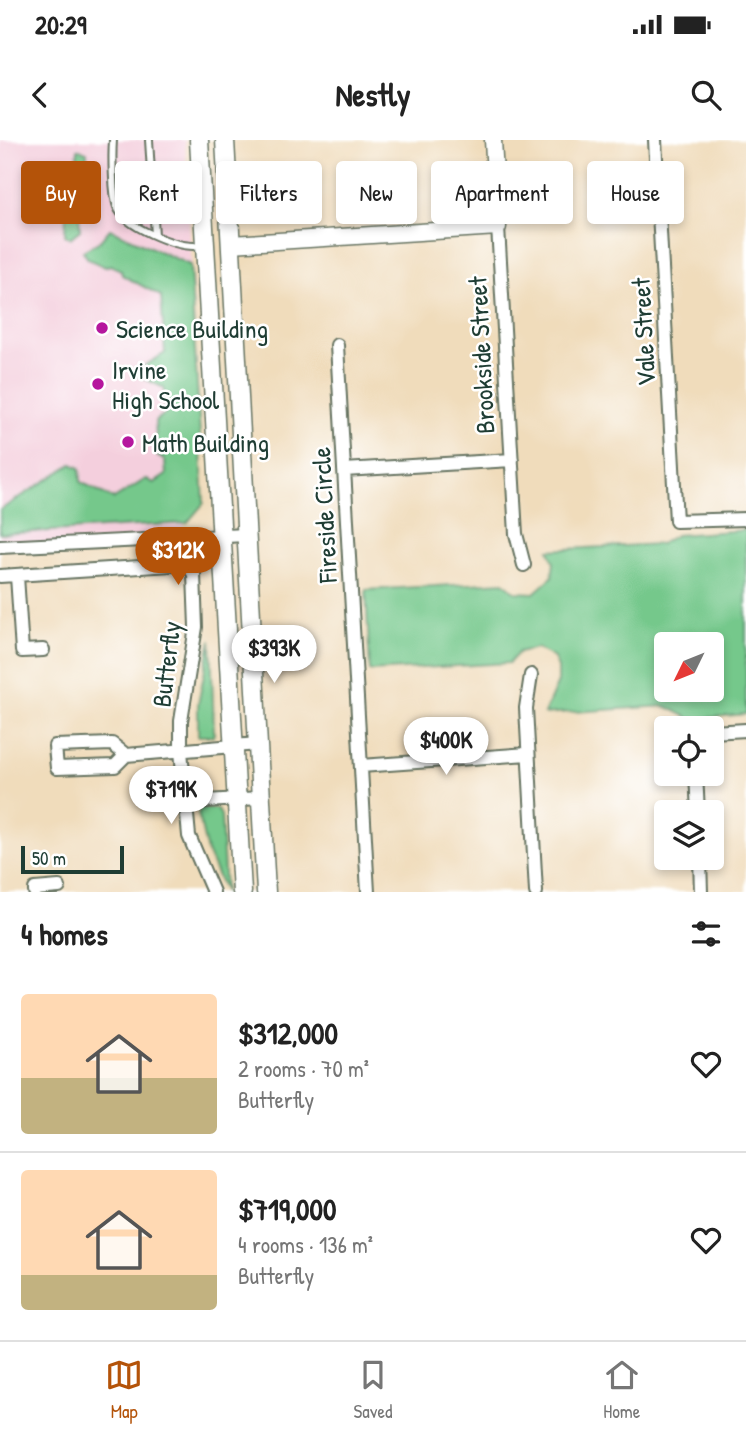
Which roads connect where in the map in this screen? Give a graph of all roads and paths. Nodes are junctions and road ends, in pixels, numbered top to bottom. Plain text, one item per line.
1 (113, 140) edge
2 (149, 140) edge
3 (199, 140) edge
4 (225, 140) edge
5 (493, 140) edge
6 (655, 140) edge
7 (498, 227) junction
8 (155, 235) junction
9 (231, 244) junction
10 (194, 246) dead end
11 (337, 345) dead end
12 (512, 460) junction
13 (344, 470) junction
14 (746, 519) edge
15 (246, 534) junction
16 (221, 536) junction
17 (0, 547) edge
18 (524, 565) dead end
19 (0, 576) edge
20 (17, 576) junction
21 (43, 650) dead end
22 (531, 675) dead end
23 (746, 730) edge
24 (724, 731) edge
25 (258, 744) junction
26 (233, 746) junction
27 (181, 751) junction
28 (528, 754) junction
29 (126, 755) junction
30 (361, 766) junction
31 (261, 798) junction
32 (236, 799) junction
33 (186, 802) junction
34 (700, 870) edge
35 (59, 887) dead end
36 (35, 892) edge
37 (213, 892) edge
38 (242, 892) edge
39 (266, 892) edge
40 (368, 892) edge
41 (536, 892) edge
42 (701, 892) edge

1 - 8 lane
2 - 8 lane
3 - 16 main road
4 - 9 main road
5 - 7 street, Brookside Street
6 - 14 street, Vale Street
7 - 9 street
7 - 12 street, Brookside Street
8 - 10 lane
9 - 15 main road
11 - 13 street, Fireside Circle
12 - 13 street
12 - 18 street, Brookside Street
13 - 30 street, Fireside Circle
15 - 16 street
15 - 25 main road
16 - 17 street
16 - 26 main road
19 - 20 street, Butterfly
20 - 21 street
20 - 27 street, Butterfly
22 - 28 street
23 - 24 street
25 - 26 street
25 - 31 main road
26 - 27 street
26 - 32 main road
27 - 29 street
27 - 33 street, Butterfly
28 - 30 street
28 - 41 street
29 - 29 street
30 - 40 street, Fireside Circle
31 - 32 street
31 - 39 main road
32 - 33 street
32 - 38 main road
33 - 37 street, Butterfly
34 - 42 street
35 - 36 street

